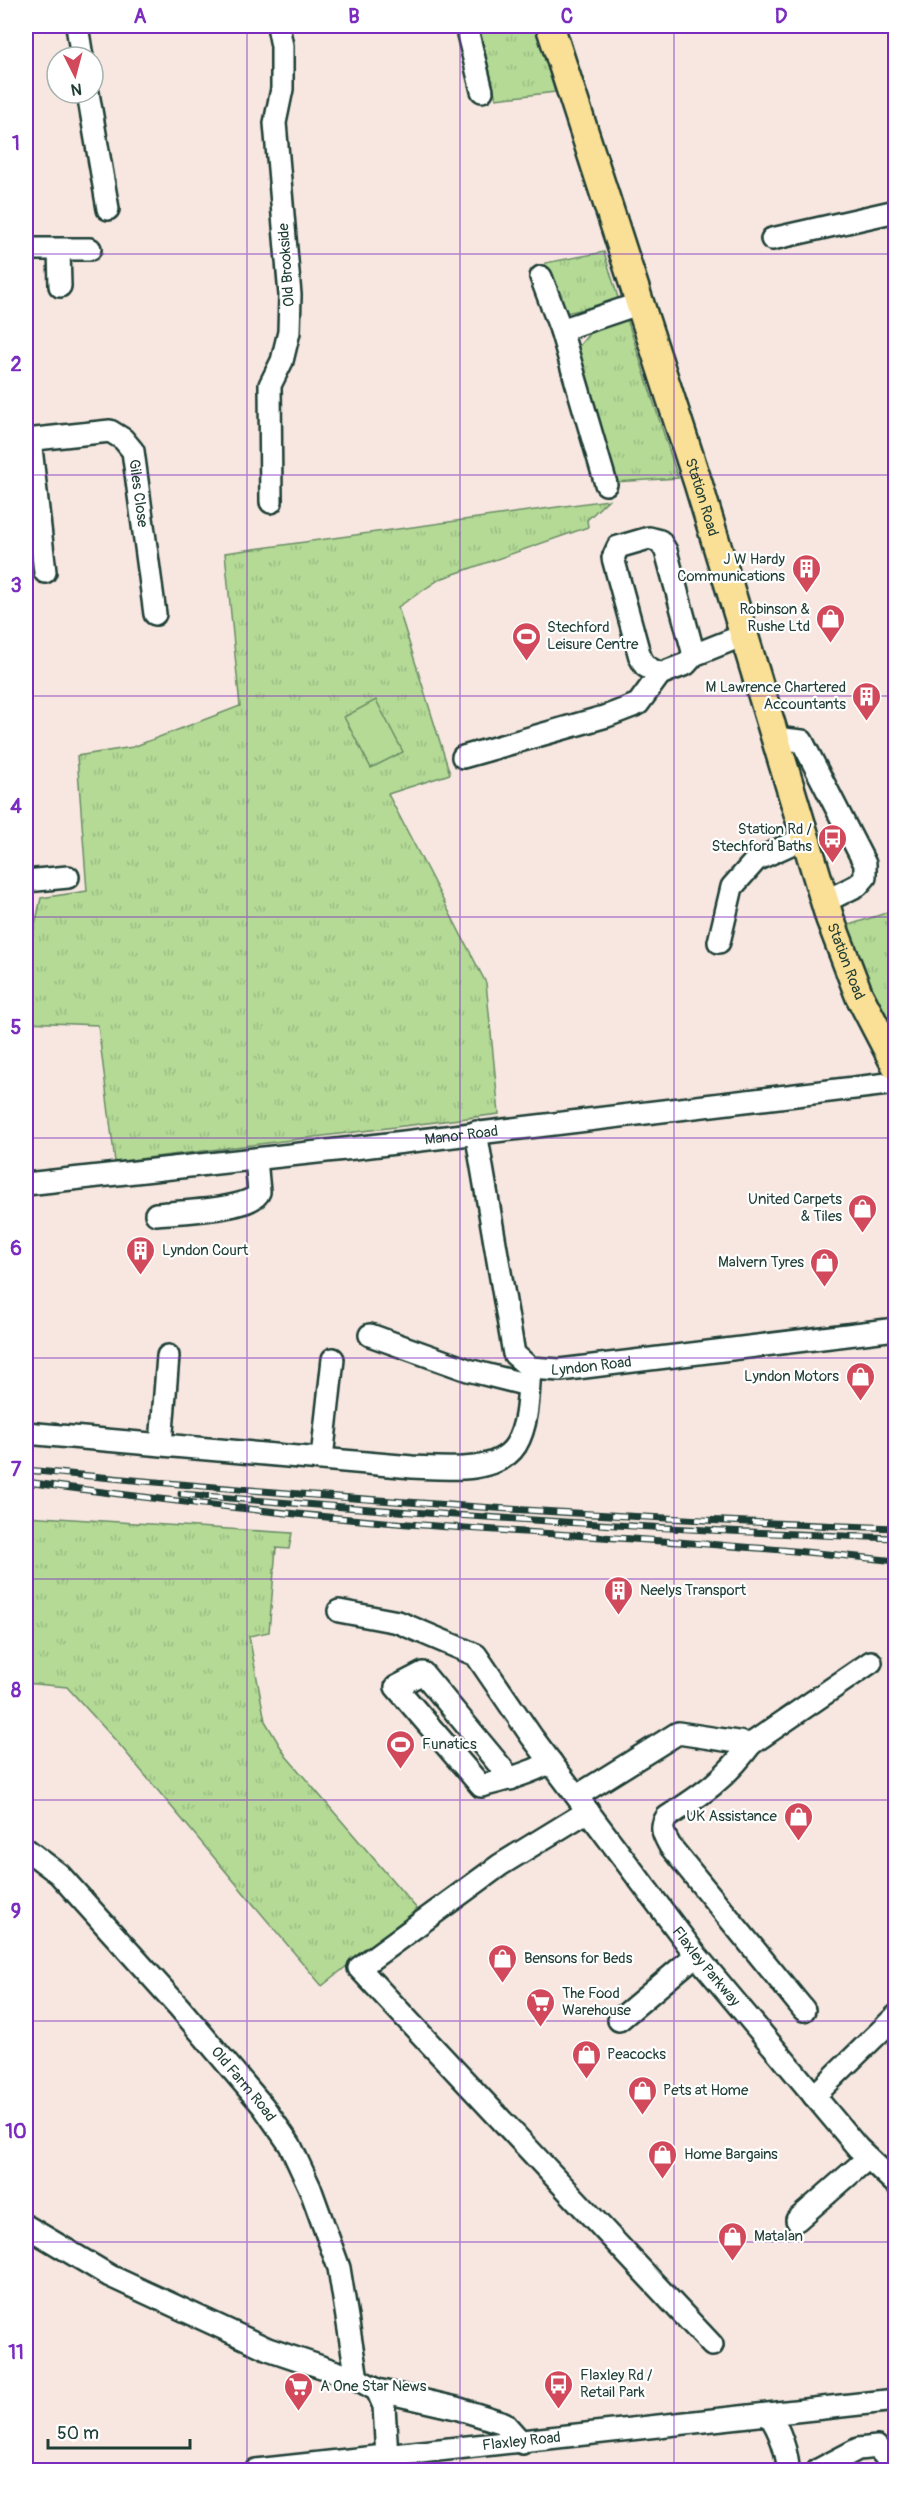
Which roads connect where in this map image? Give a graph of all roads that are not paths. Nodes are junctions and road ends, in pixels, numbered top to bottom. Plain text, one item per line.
1 (77, 26) edge
2 (278, 26) edge
3 (466, 26) edge
4 (550, 26) edge
5 (80, 45) edge
6 (482, 91) dead end
7 (90, 105) edge
8 (108, 209) dead end
9 (896, 211) edge
10 (772, 239) dead end
11 (26, 249) edge
12 (90, 249) dead end
13 (60, 250) junction
14 (541, 277) dead end
15 (60, 286) dead end
16 (638, 304) junction
17 (561, 330) junction
18 (28, 440) edge
19 (606, 484) dead end
20 (270, 502) dead end
21 (45, 572) dead end
22 (155, 615) dead end
23 (744, 635) junction
24 (694, 655) junction
25 (660, 674) junction
26 (774, 738) junction
27 (463, 756) dead end
28 (804, 838) junction
29 (68, 877) dead end
30 (26, 881) edge
31 (825, 902) junction
32 (719, 942) dead end
33 (896, 1066) edge
34 (896, 1083) edge
35 (476, 1132) junction
36 (256, 1159) junction
37 (26, 1184) edge
38 (156, 1214) dead end
39 (896, 1329) edge
40 (370, 1335) dead end
41 (168, 1356) dead end
42 (333, 1359) dead end
43 (529, 1376) junction
44 (26, 1434) edge
45 (161, 1444) junction
46 (322, 1458) junction
47 (339, 1611) dead end
48 (871, 1662) dead end
49 (751, 1744) junction
50 (551, 1762) junction
51 (511, 1779) junction
52 (582, 1803) junction
53 (26, 1849) edge
54 (696, 1955) junction
55 (804, 2010) dead end
56 (896, 2016) edge
57 (619, 2020) dead end
58 (814, 2096) junction
59 (868, 2158) junction
60 (896, 2184) edge
61 (797, 2220) dead end
62 (26, 2226) edge
63 (712, 2345) dead end
64 (357, 2379) junction
65 (377, 2390) junction
66 (896, 2400) edge
67 (769, 2415) junction
68 (522, 2443) junction
69 (387, 2457) junction
70 (256, 2470) edge
71 (788, 2470) edge
72 (818, 2470) edge
73 (892, 2470) edge

1 - 5 street
2 - 20 street, Old Brookside
3 - 6 street
4 - 16 main road, Station Road
7 - 8 street
9 - 10 street
11 - 13 street
12 - 13 street
13 - 15 street
14 - 17 street
16 - 17 street
16 - 23 main road, Station Road
17 - 19 street
18 - 21 street
18 - 22 street, Giles Close
23 - 24 street
23 - 26 main road, Station Road
24 - 25 street
24 - 25 street
25 - 27 street
26 - 28 main road, Station Road
26 - 31 street
28 - 31 main road, Station Road
28 - 32 street
29 - 30 street
31 - 33 main road, Station Road
34 - 35 street, Manor Road
35 - 36 street, Manor Road
35 - 43 street, Lyndon Road
36 - 37 street, Manor Road
36 - 38 street
39 - 43 street, Lyndon Road
40 - 43 street
41 - 45 street
42 - 46 street
43 - 46 street
44 - 45 street
45 - 46 street
47 - 50 street, Flaxley Parkway
48 - 49 street
49 - 52 street
49 - 55 street
50 - 51 street
50 - 52 street, Flaxley Parkway
51 - 51 street
52 - 54 street, Flaxley Parkway
52 - 63 street
53 - 64 street, Old Farm Road
54 - 57 street
54 - 58 street, Flaxley Parkway
56 - 58 street
58 - 59 street, Flaxley Parkway
59 - 60 street, Flaxley Parkway
59 - 61 street
62 - 64 street
64 - 65 street
65 - 68 street
65 - 69 street
66 - 67 street, Flaxley Road
67 - 68 street, Flaxley Road
67 - 71 street
68 - 69 street, Flaxley Road
69 - 70 street, Flaxley Road
72 - 73 street

